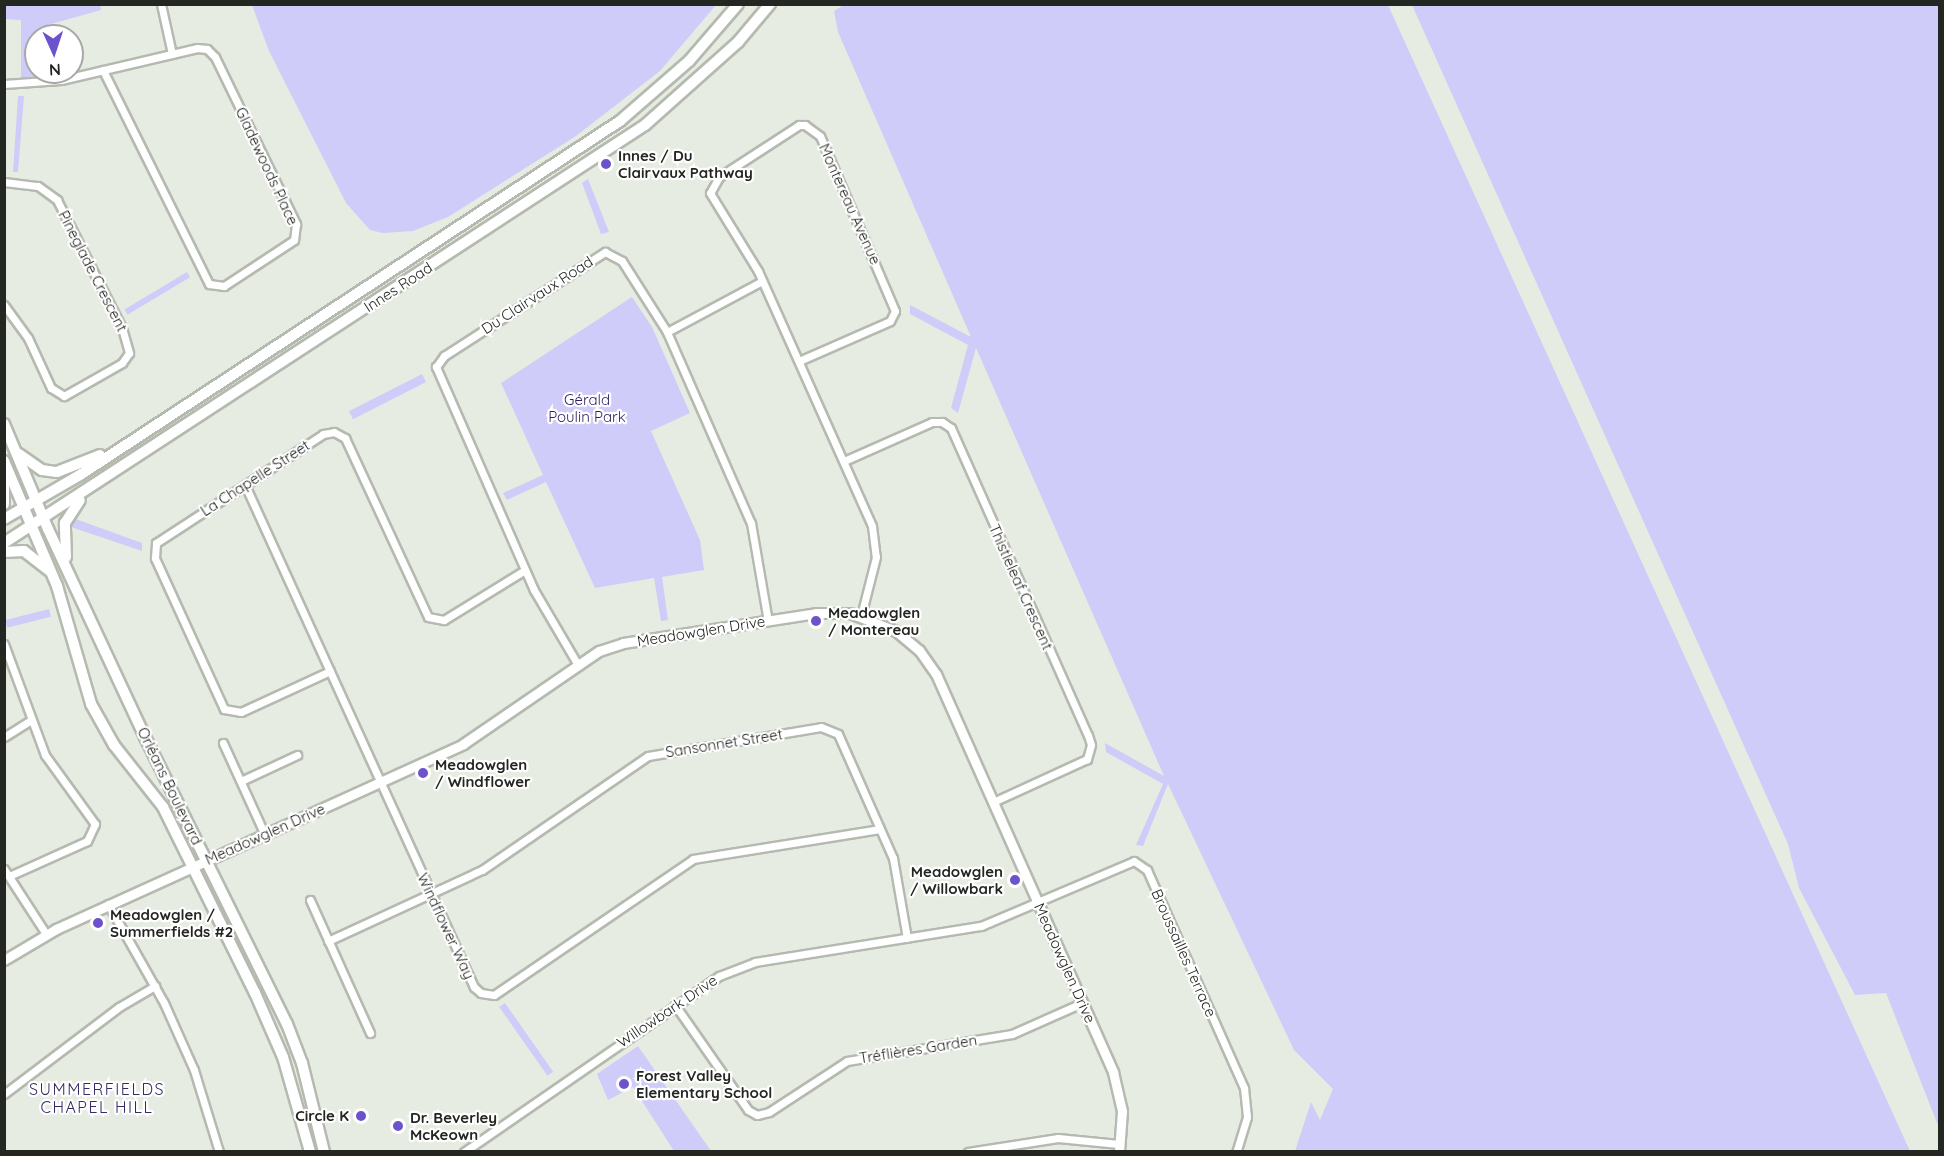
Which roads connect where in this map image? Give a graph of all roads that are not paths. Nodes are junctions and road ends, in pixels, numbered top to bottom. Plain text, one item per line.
1 (161, 4) edge
2 (738, 4) edge
3 (770, 4) edge
4 (172, 54) junction
5 (103, 70) junction
6 (4, 84) edge
7 (4, 182) edge
8 (762, 281) junction
9 (4, 305) edge
10 (667, 332) junction
11 (799, 361) junction
12 (4, 424) edge
13 (135, 438) junction
14 (18, 453) junction
15 (4, 461) edge
16 (844, 462) junction
17 (4, 478) edge
18 (245, 485) junction
19 (94, 486) junction
20 (37, 501) junction
21 (4, 504) edge
22 (26, 506) junction
23 (4, 519) edge
24 (44, 519) junction
25 (33, 525) junction
26 (4, 543) edge
27 (4, 552) edge
28 (69, 569) junction
29 (525, 570) junction
30 (53, 576) junction
31 (861, 616) junction
32 (768, 621) junction
33 (4, 644) edge
34 (578, 664) junction
35 (330, 671) junction
36 (30, 722) junction
37 (4, 737) edge
38 (223, 743) dead end
39 (297, 755) dead end
40 (241, 781) junction
41 (381, 782) junction
42 (993, 802) junction
43 (880, 829) junction
44 (265, 835) junction
45 (205, 862) junction
46 (193, 867) junction
47 (4, 869) edge
48 (9, 876) junction
49 (431, 893) junction
50 (310, 900) dead end
51 (1037, 902) junction
52 (108, 904) junction
53 (46, 934) junction
54 (907, 938) junction
55 (328, 941) junction
56 (4, 960) edge
57 (155, 986) junction
58 (1082, 1003) junction
59 (675, 1005) junction
60 (370, 1033) dead end
61 (4, 1094) edge
62 (1119, 1148) edge
63 (219, 1152) edge
64 (310, 1152) edge
65 (324, 1152) edge
66 (464, 1152) edge
67 (968, 1152) edge
68 (1236, 1152) edge

1 - 4 street
2 - 13 main road, Innes Road
3 - 19 main road, Innes Road
4 - 5 street, Gladewoods Place
4 - 5 street, Gladewoods Place
5 - 6 street, Gladewoods Place
7 - 9 street, Pineglade Crescent
8 - 10 street
8 - 11 street, Montereau Avenue
8 - 11 street, Montereau Avenue
10 - 29 street, Du Clairvaux Road
10 - 32 street, Du Clairvaux Road
11 - 16 street, Montereau Avenue
12 - 14 main road, Orléans Boulevard
13 - 14 main road
13 - 20 main road, Innes Road
14 - 20 main road, Orléans Boulevard
15 - 22 main road, Orléans Boulevard
16 - 31 street, Montereau Avenue
16 - 42 street, Thistleleaf Crescent
17 - 21 main road
18 - 29 street, La Chapelle Street
18 - 35 street, Windflower Way
18 - 35 street, La Chapelle Street
19 - 24 main road, Innes Road
19 - 28 main road
20 - 22 main road, Innes Road
20 - 24 main road, Orléans Boulevard
22 - 23 main road, Innes Road
22 - 25 main road, Orléans Boulevard
24 - 25 main road, Innes Road
24 - 28 main road, Orléans Boulevard
25 - 26 main road, Innes Road
25 - 30 main road, Orléans Boulevard
27 - 30 main road
28 - 45 main road, Orléans Boulevard
29 - 34 street, Du Clairvaux Road
30 - 46 main road, Orléans Boulevard
31 - 32 street, Meadowglen Drive
31 - 42 street, Meadowglen Drive
32 - 34 street, Meadowglen Drive
33 - 36 street
34 - 41 street, Meadowglen Drive
35 - 41 street, Windflower Way
36 - 37 street
36 - 48 street
38 - 40 street
39 - 40 street
40 - 44 street
41 - 44 street, Meadowglen Drive
41 - 49 street, Windflower Way
42 - 51 street, Meadowglen Drive
43 - 49 street, Sansonnet Street
43 - 49 street, Windflower Way
43 - 54 street, Sansonnet Street
44 - 45 street, Meadowglen Drive
45 - 46 street, Meadowglen Drive
45 - 65 main road, Orléans Boulevard
46 - 52 street, Meadowglen Drive
46 - 64 main road, Orléans Boulevard
47 - 48 street
48 - 53 street
49 - 55 street, Sansonnet Street
50 - 55 street
51 - 54 street, Willowbark Drive
51 - 58 street, Meadowglen Drive
51 - 68 street, Broussailles Terrace
52 - 53 street, Meadowglen Drive
52 - 57 street
53 - 56 street, Meadowglen Drive
54 - 59 street, Willowbark Drive
55 - 60 street
57 - 61 street
57 - 63 street
58 - 59 street, Tréflières Garden
58 - 62 street, Meadowglen Drive
59 - 66 street, Willowbark Drive
62 - 67 street

